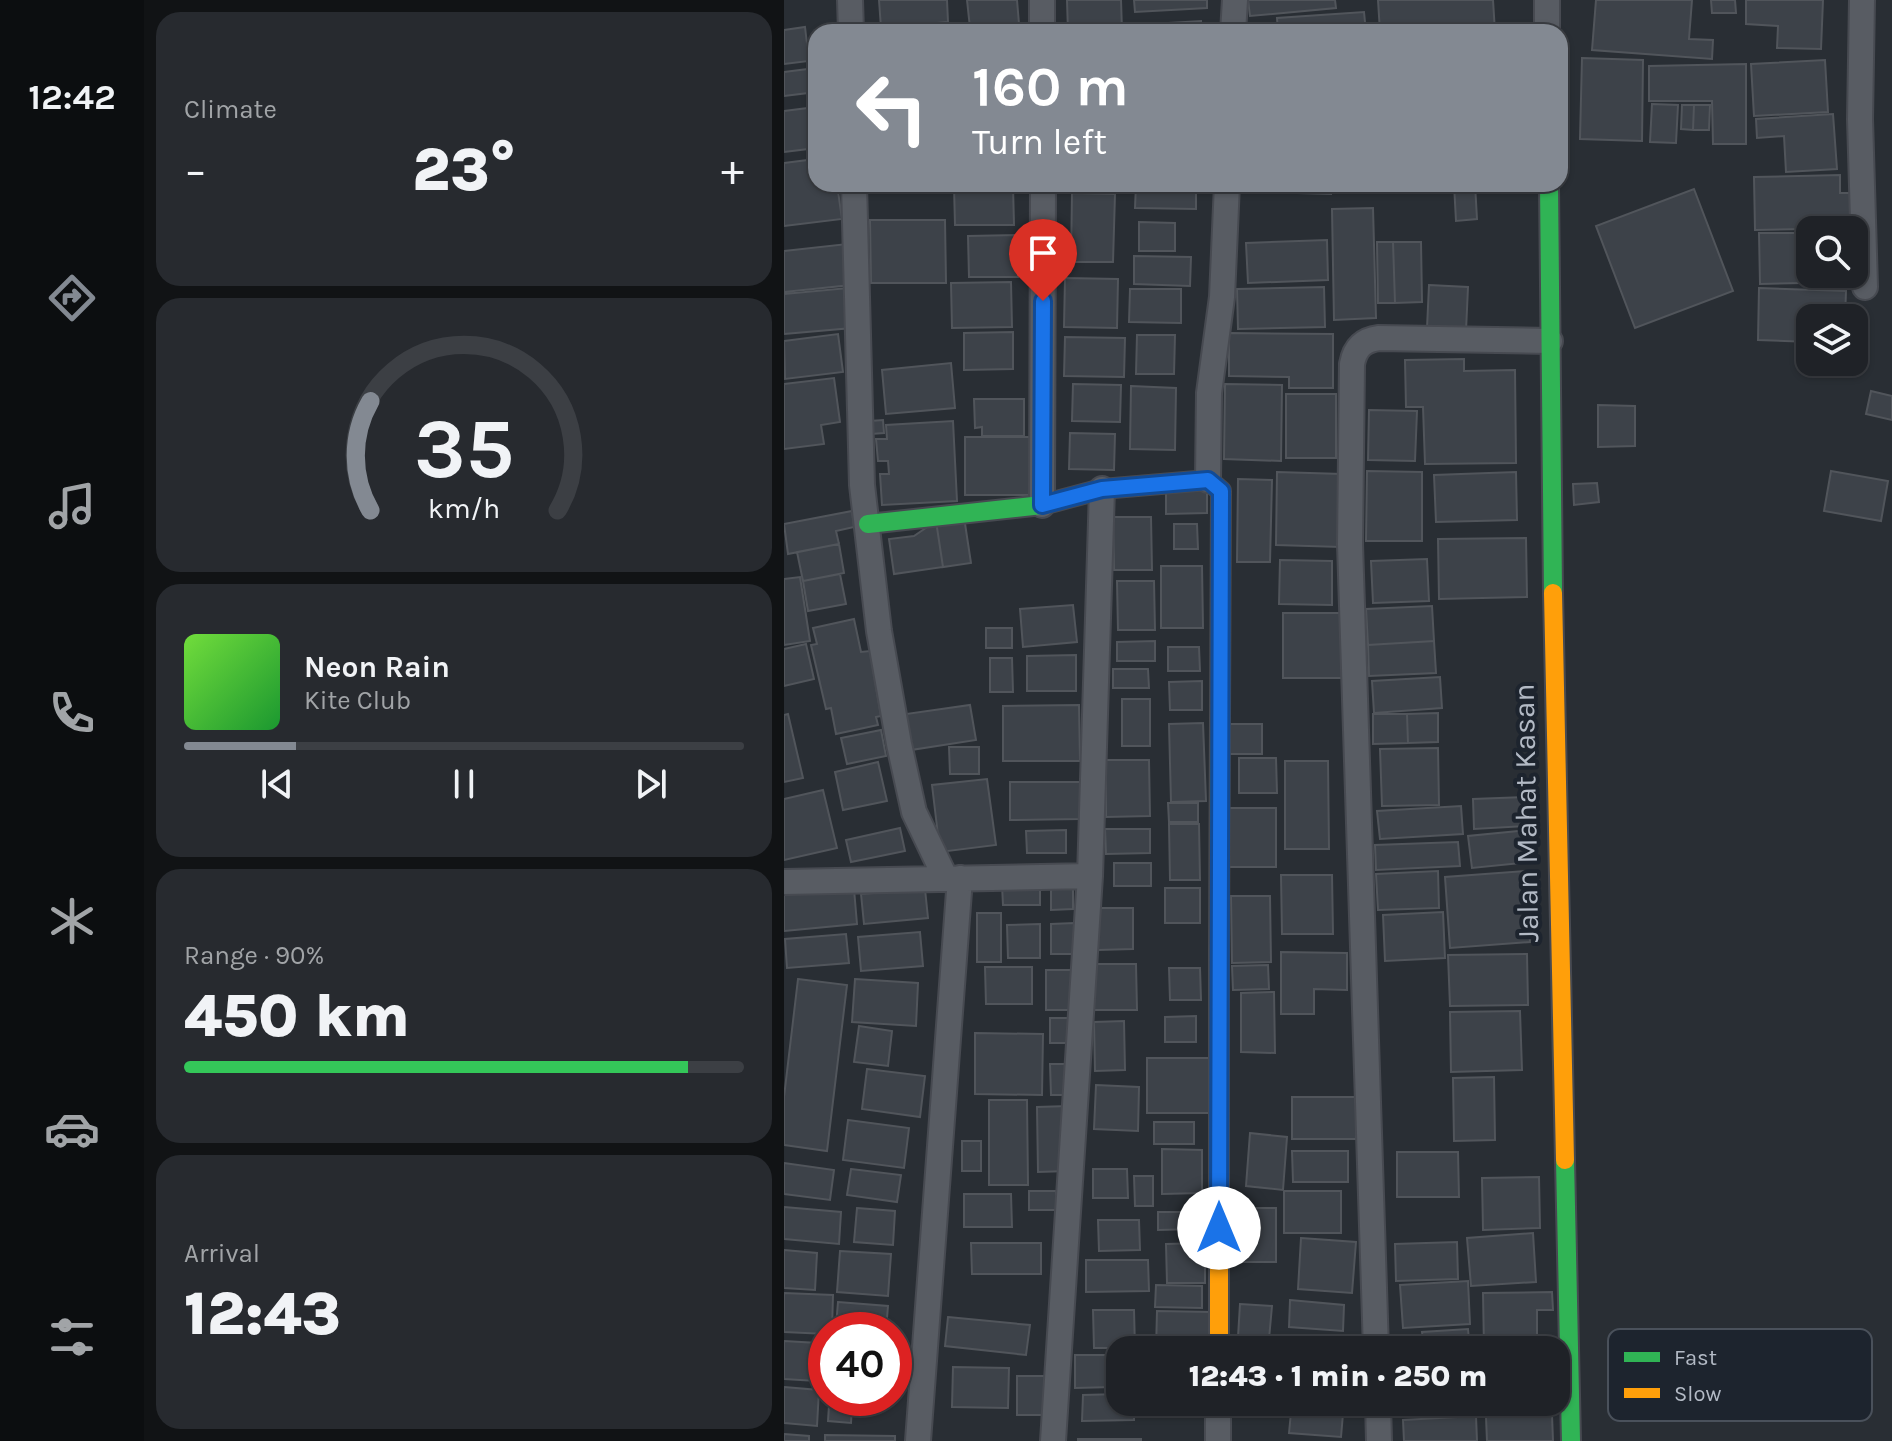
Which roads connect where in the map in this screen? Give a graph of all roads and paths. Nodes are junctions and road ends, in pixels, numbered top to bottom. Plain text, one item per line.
1 (850, 0) edge
2 (1042, 0) edge
3 (1235, 0) edge
4 (1547, 0) edge
5 (1862, 0) edge
6 (851, 24) edge
7 (1042, 24) edge
8 (1234, 24) edge
9 (1547, 24) edge
10 (854, 192) edge
11 (1043, 192) edge
12 (1227, 192) edge
13 (1549, 192) edge
14 (1863, 216) edge
15 (1550, 341) junction
16 (1208, 480) junction
17 (1102, 489) junction
18 (1042, 505) junction
19 (868, 524) junction
20 (1090, 876) junction
21 (952, 877) junction
22 (784, 882) edge
23 (1219, 1336) edge
24 (1376, 1336) edge
25 (1218, 1416) edge
26 (1378, 1416) edge
27 (918, 1441) edge
28 (1053, 1441) edge
29 (1218, 1441) edge
30 (1379, 1441) edge
31 (1571, 1441) edge

1 - 6 street
2 - 7 street
3 - 8 street
4 - 9 street
5 - 14 street
10 - 19 street
11 - 18 street
12 - 16 street
13 - 15 street, Jalan Mahat Kasan
15 - 24 street
15 - 31 street, Jalan Mahat Kasan
16 - 17 street
16 - 23 street
17 - 18 street
17 - 20 street
18 - 19 street
19 - 21 street
20 - 21 street
20 - 28 street
21 - 22 street
21 - 27 street
25 - 29 street
26 - 30 street

